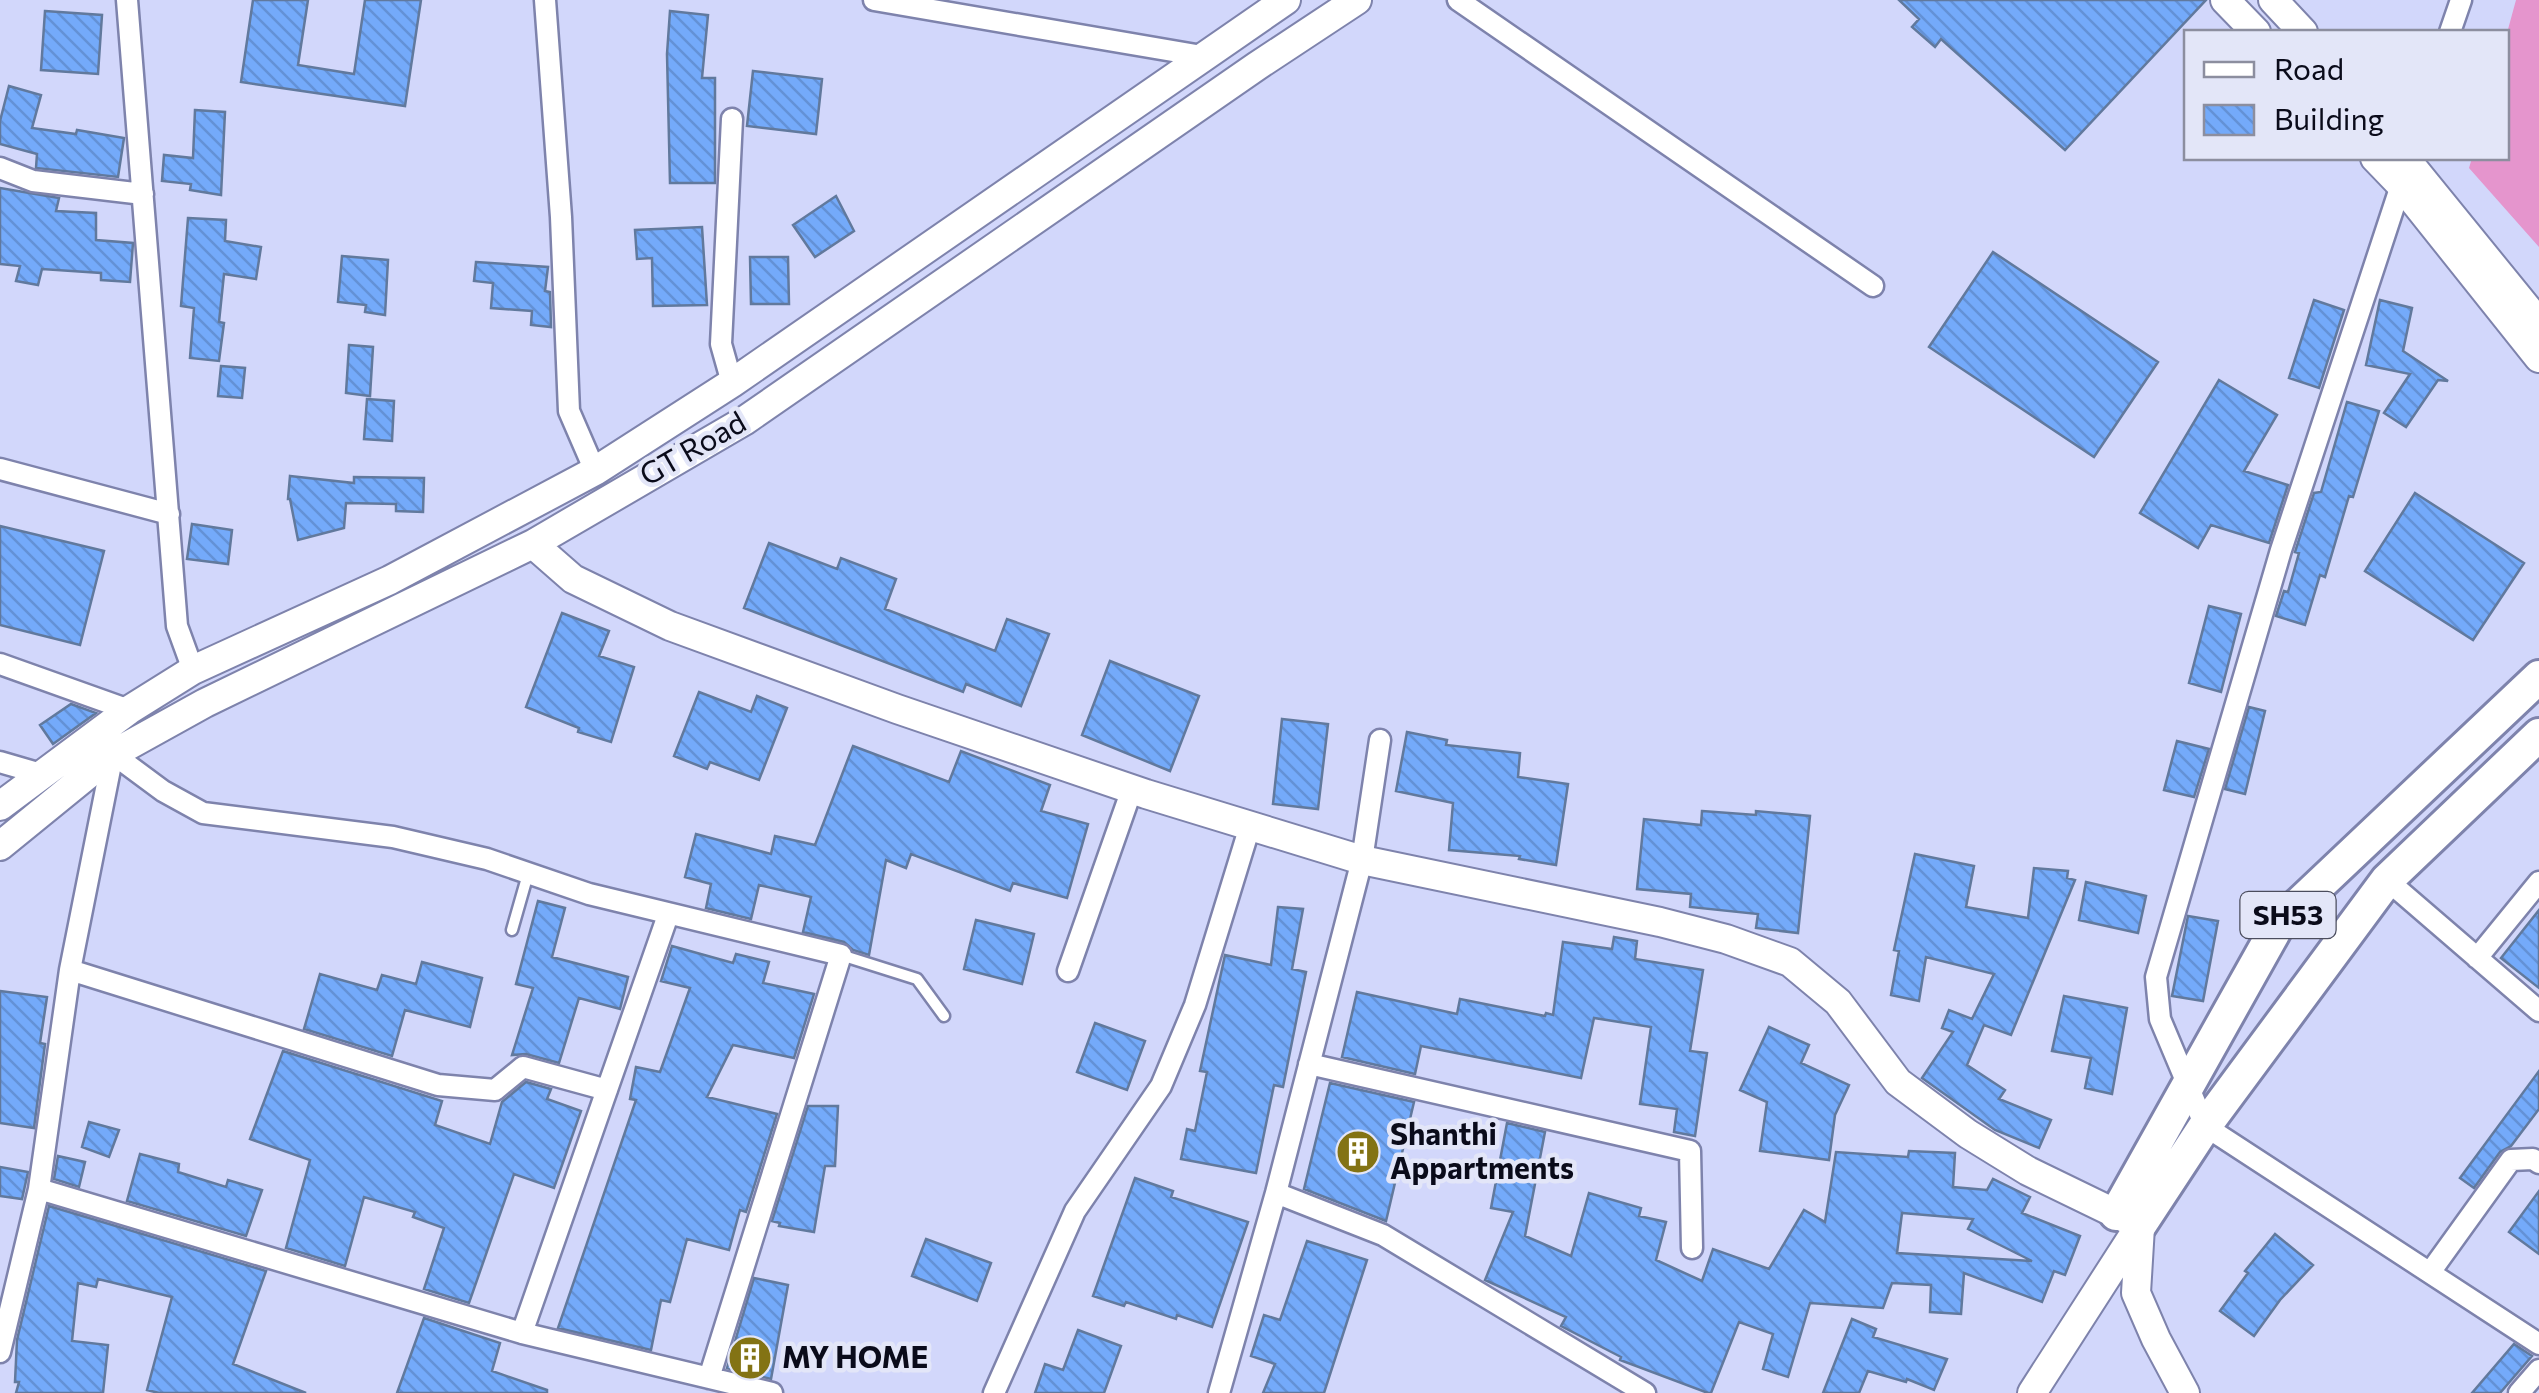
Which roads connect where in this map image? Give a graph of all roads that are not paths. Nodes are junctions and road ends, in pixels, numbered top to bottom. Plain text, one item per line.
1 (127, 0) edge
2 (545, 0) edge
3 (874, 0) edge
4 (1286, 0) edge
5 (1357, 0) edge
6 (1458, 0) edge
7 (2224, 0) edge
8 (2274, 0) edge
9 (2461, 0) edge
10 (2254, 30) edge
11 (2301, 30) edge
12 (2451, 30) edge
13 (1202, 56) junction
14 (732, 120) dead end
15 (2406, 166) edge
16 (0, 168) edge
17 (143, 194) junction
18 (1873, 286) dead end
19 (2539, 323) edge
20 (2539, 358) edge
21 (732, 382) junction
22 (0, 469) edge
23 (594, 470) junction
24 (169, 514) junction
25 (533, 544) junction
26 (0, 664) edge
27 (193, 670) junction
28 (2539, 676) edge
29 (129, 710) junction
30 (2539, 735) edge
31 (1380, 740) dead end
32 (113, 754) junction
33 (0, 762) edge
34 (42, 774) junction
35 (1132, 789) junction
36 (0, 806) edge
37 (1250, 826) junction
38 (0, 846) edge
39 (1362, 860) junction
40 (528, 873) junction
41 (2387, 880) junction
42 (2539, 882) edge
43 (668, 914) junction
44 (512, 930) dead end
45 (841, 954) junction
46 (2476, 958) junction
47 (70, 970) junction
48 (1068, 971) dead end
49 (2539, 1011) edge
50 (944, 1016) dead end
51 (1310, 1064) junction
52 (2188, 1086) junction
53 (607, 1090) junction
54 (2205, 1126) junction
55 (2539, 1164) edge
56 (39, 1189) junction
57 (1276, 1193) junction
58 (2128, 1220) junction
59 (1692, 1248) dead end
60 (2431, 1271) junction
61 (522, 1334) junction
62 (2539, 1344) edge
63 (0, 1352) edge
64 (2539, 1370) edge
65 (709, 1378) junction
66 (772, 1393) edge
67 (994, 1393) edge
68 (1218, 1393) edge
69 (1646, 1393) edge
70 (2032, 1393) edge
71 (2186, 1393) edge
72 (2519, 1393) edge

1 - 17 street
2 - 23 street
3 - 13 street
4 - 13 main road
5 - 25 main road, GT Road
6 - 18 street
7 - 10 main road
8 - 11 main road
9 - 12 street
13 - 21 main road
14 - 21 street
15 - 19 main road
15 - 20 main road
15 - 52 street
16 - 17 street
17 - 24 street
21 - 23 main road
22 - 24 street
23 - 27 main road
24 - 27 street
25 - 32 main road, GT Road
25 - 35 main road
26 - 29 street
27 - 29 main road
28 - 52 main road, SH53
29 - 34 main road
30 - 41 main road, SH53
31 - 39 street
32 - 38 main road, GT Road
32 - 40 street
32 - 47 street
33 - 34 street
34 - 36 main road
35 - 37 main road
35 - 48 street
37 - 39 main road
37 - 67 street
39 - 51 street
39 - 58 main road
40 - 43 street
40 - 44 lane
41 - 46 street
41 - 54 main road, SH53
42 - 46 street
43 - 45 street
43 - 53 street
45 - 50 lane
45 - 65 street
46 - 49 street
47 - 53 street
47 - 56 street
51 - 57 street
51 - 59 street
52 - 54 street
52 - 58 main road, SH53
53 - 61 street
54 - 58 main road, SH53
54 - 60 street
55 - 60 street
56 - 61 street
56 - 63 street
57 - 68 street
57 - 69 street
58 - 70 main road
58 - 71 main road
60 - 62 street
61 - 65 street
64 - 72 street
65 - 66 street

